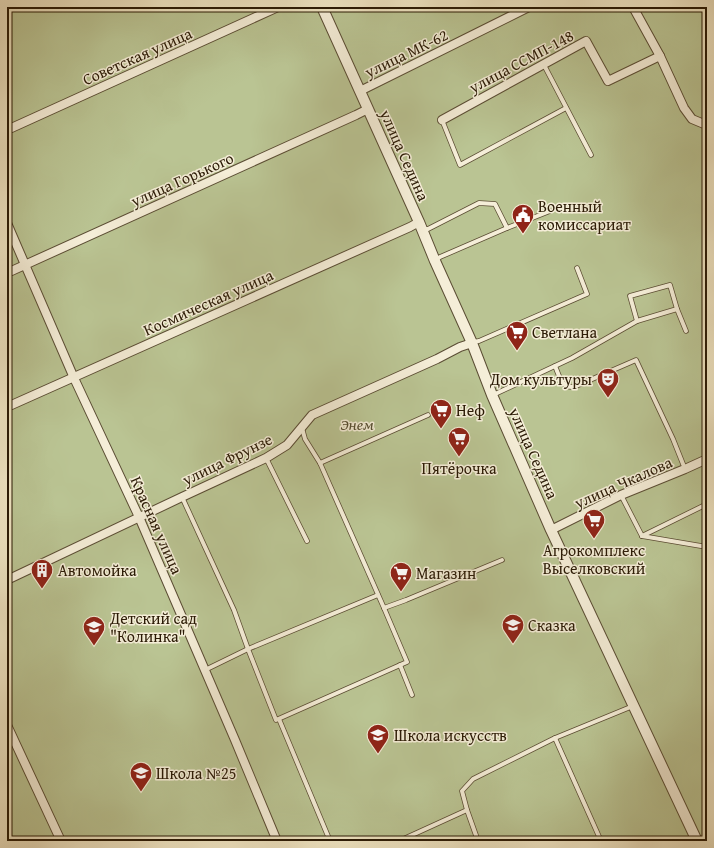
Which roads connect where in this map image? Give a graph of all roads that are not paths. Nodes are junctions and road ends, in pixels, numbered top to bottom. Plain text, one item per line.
1 (278, 7) edge
2 (322, 7) edge
3 (529, 7) edge
4 (633, 7) edge
5 (660, 56) junction
6 (544, 65) junction
7 (360, 91) junction
8 (566, 108) junction
9 (368, 109) junction
10 (442, 120) joint
11 (707, 123) edge
12 (7, 130) edge
13 (591, 155) dead end
14 (550, 211) dead end
15 (7, 223) edge
16 (420, 226) junction
17 (507, 228) junction
18 (435, 261) junction
19 (25, 265) junction
20 (577, 268) dead end
21 (7, 273) edge
22 (677, 308) junction
23 (637, 321) junction
24 (686, 330) dead end
25 (472, 343) junction
26 (555, 366) junction
27 (74, 378) junction
28 (492, 395) junction
29 (7, 407) edge
30 (428, 415) dead end
31 (302, 428) junction
32 (266, 458) junction
33 (707, 459) edge
34 (320, 463) junction
35 (686, 469) junction
36 (621, 495) junction
37 (182, 497) junction
38 (707, 504) edge
39 (139, 517) junction
40 (551, 530) junction
41 (642, 536) junction
42 (307, 541) dead end
43 (707, 547) edge
44 (502, 560) dead end
45 (7, 580) edge
46 (378, 595) junction
47 (384, 608) junction
48 (248, 649) junction
49 (400, 666) junction
50 (205, 670) junction
51 (412, 695) dead end
52 (634, 706) junction
53 (279, 719) junction
54 (7, 725) edge
55 (10, 738) edge
56 (555, 738) junction
57 (467, 810) junction
58 (61, 841) edge
59 (277, 841) edge
60 (330, 841) edge
61 (399, 841) edge
62 (478, 841) edge
63 (601, 841) edge
64 (697, 841) edge

1 - 12 street, Советская улица
2 - 7 street, улица Седина
3 - 7 street, улица МК-62
4 - 5 street
5 - 6 street, улица ССМП-148
5 - 11 street
6 - 8 lane
6 - 10 street, улица ССМП-148
7 - 9 street, улица Седина
8 - 10 lane
8 - 13 lane
9 - 16 street, улица Седина
9 - 19 street, улица Горького
14 - 17 lane
15 - 19 street, Красная улица
16 - 17 lane
16 - 18 street, улица Седина
16 - 27 street, Космическая улица
17 - 18 lane
18 - 25 street, улица Седина
19 - 21 street, улица Горького
19 - 27 street, Красная улица
20 - 25 lane
22 - 23 lane
22 - 23 lane
22 - 24 lane
23 - 26 lane
25 - 28 street, улица Седина
25 - 31 street, улица Фрунзе
26 - 28 lane
26 - 35 lane
27 - 29 street, Космическая улица
27 - 39 street, Красная улица
28 - 40 street, улица Седина
30 - 34 lane
31 - 32 street, улица Фрунзе
31 - 34 lane
32 - 37 street, улица Фрунзе
32 - 42 lane
33 - 35 street, улица Чкалова
34 - 46 lane
35 - 36 street, улица Чкалова
36 - 40 street, улица Чкалова
36 - 41 lane
37 - 39 street, улица Фрунзе
37 - 48 lane
38 - 41 lane
39 - 45 street, улица Фрунзе
39 - 50 street, Красная улица
40 - 52 street, улица Седина
41 - 43 lane
44 - 47 lane
46 - 47 lane
46 - 48 lane
47 - 49 lane
48 - 50 lane
48 - 53 lane
49 - 51 lane
49 - 53 lane
50 - 59 street, Красная улица
52 - 56 lane
52 - 64 street, улица Седина
53 - 60 lane
54 - 55 street
55 - 58 street
56 - 57 lane
56 - 63 lane
57 - 61 lane
57 - 62 lane

